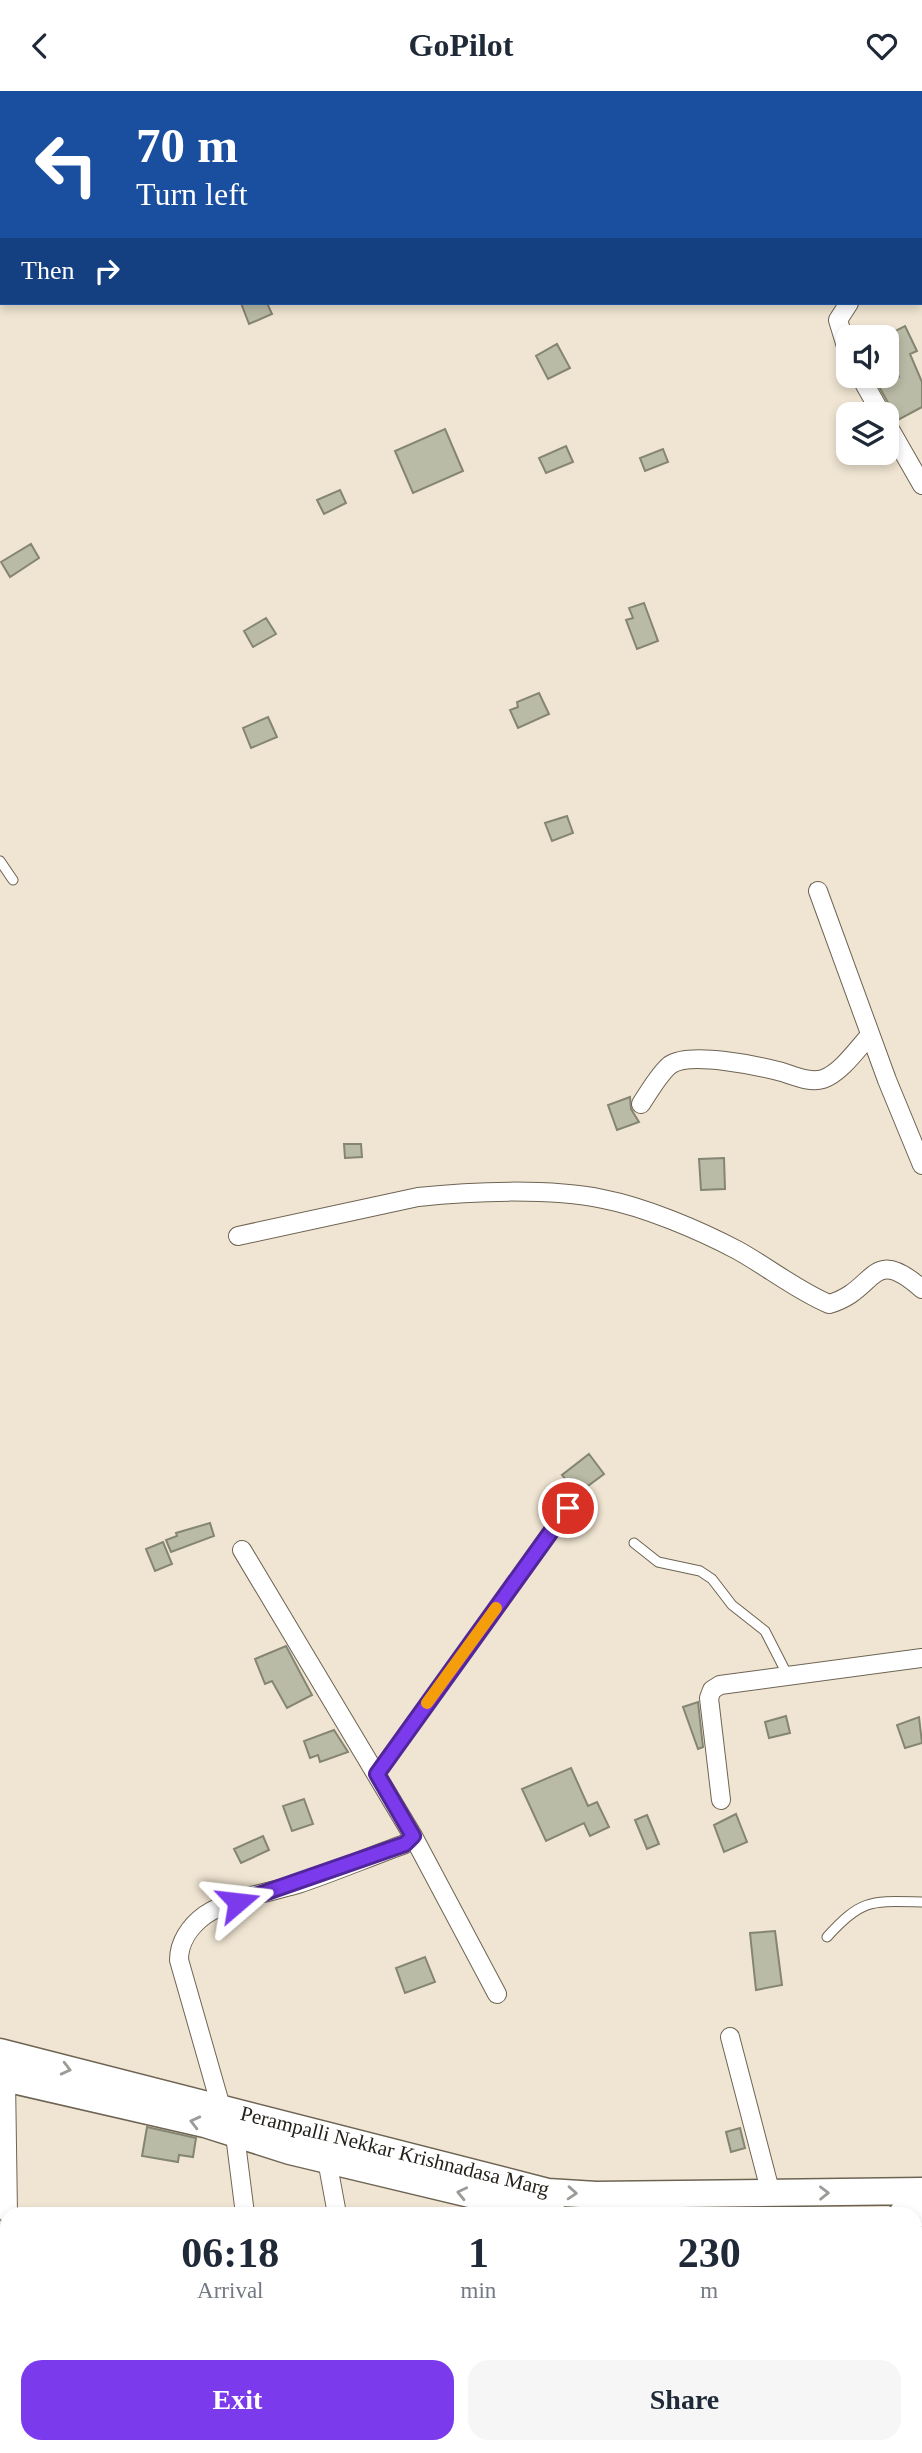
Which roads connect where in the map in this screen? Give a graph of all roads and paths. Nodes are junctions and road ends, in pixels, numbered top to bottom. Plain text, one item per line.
1 (848, 305) edge
2 (840, 325) edge
3 (899, 445) edge
4 (922, 485) edge
5 (0, 861) edge
6 (13, 880) dead end
7 (818, 891) dead end
8 (870, 1035) junction
9 (641, 1104) dead end
10 (922, 1165) edge
11 (238, 1236) dead end
12 (922, 1289) edge
13 (568, 1508) dead end
14 (634, 1543) dead end
15 (242, 1550) dead end
16 (922, 1658) edge
17 (788, 1676) junction
18 (377, 1774) junction
19 (721, 1800) dead end
20 (413, 1836) junction
21 (922, 1902) edge
22 (827, 1937) dead end
23 (497, 1994) dead end
24 (730, 2037) dead end
25 (0, 2052) edge
26 (3, 2078) edge
27 (221, 2107) junction
28 (235, 2135) junction
29 (327, 2160) junction
30 (922, 2191) edge
31 (771, 2194) junction
32 (8, 2207) edge
33 (244, 2207) edge
34 (336, 2207) edge
35 (524, 2207) edge

1 - 2 street
3 - 4 street
5 - 6 lane
7 - 8 street
8 - 9 street
8 - 10 street
11 - 12 street
13 - 18 lane
14 - 17 lane
15 - 18 street
16 - 17 street
17 - 19 street
18 - 20 street
20 - 23 street
20 - 27 street
21 - 22 lane
24 - 31 street
25 -> 27 main road, Perampalli Nekkar Krishnadasa Marg
28 -> 26 main road
26 - 32 street
27 -> 31 main road, Perampalli Nekkar Krishnadasa Marg
28 - 29 main road
28 - 33 street
29 - 34 street
35 -> 29 main road
31 -> 30 main road, Perampalli Nekkar Krishnadasa Marg

